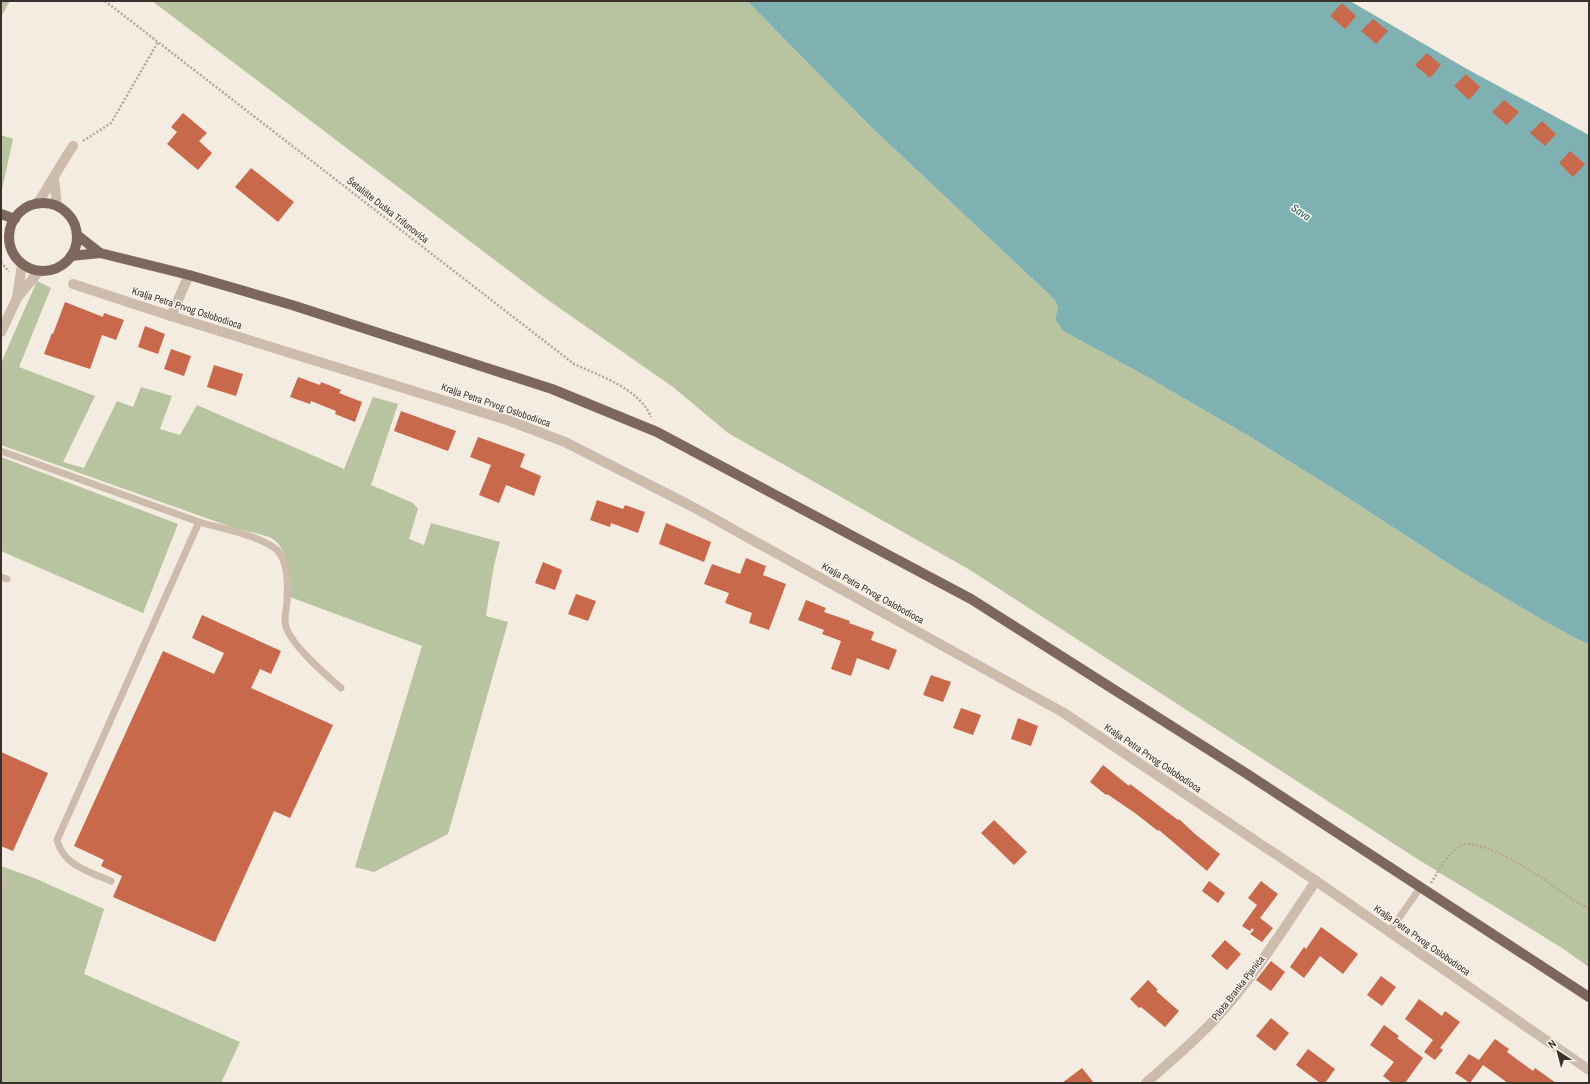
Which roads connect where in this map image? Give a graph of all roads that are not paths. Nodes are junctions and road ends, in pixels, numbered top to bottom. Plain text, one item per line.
1 (73, 146) road end
2 (54, 178) junction
3 (37, 204) junction
4 (56, 206) junction
5 (1, 214) edge
6 (15, 218) junction
7 (77, 235) junction
8 (6, 244) edge
9 (100, 253) junction
10 (71, 256) junction
11 (22, 264) junction
12 (39, 271) junction
13 (189, 275) junction
14 (73, 284) dead end
15 (17, 298) junction
16 (171, 316) junction
17 (1, 332) edge
18 (1, 451) edge
19 (199, 522) junction
20 (341, 688) dead end
21 (111, 881) dead end
22 (1316, 881) junction
23 (1423, 890) junction
24 (1389, 932) junction
25 (1589, 997) edge
26 (1589, 1070) edge
27 (1146, 1083) edge

1 - 2 street
2 - 3 street
2 - 4 street
3 - 4 main road
3 - 6 main road
4 - 7 main road
5 - 6 main road
6 - 8 main road
7 - 9 main road
7 - 10 main road
8 - 11 main road
9 - 10 main road
9 - 13 main road
10 - 12 main road
11 - 12 main road
11 - 15 street
12 - 15 street
13 - 16 street
13 - 23 main road
14 - 16 street, Kralja Petra Prvog Oslobodioca
15 - 17 street
16 - 22 street, Kralja Petra Prvog Oslobodioca
18 - 19 lane
19 - 20 lane
19 - 21 lane
22 - 24 street, Kralja Petra Prvog Oslobodioca
22 - 27 street, Pilota Branka Pjanića
23 - 24 lane
23 - 25 main road
24 - 26 street, Kralja Petra Prvog Oslobodioca

